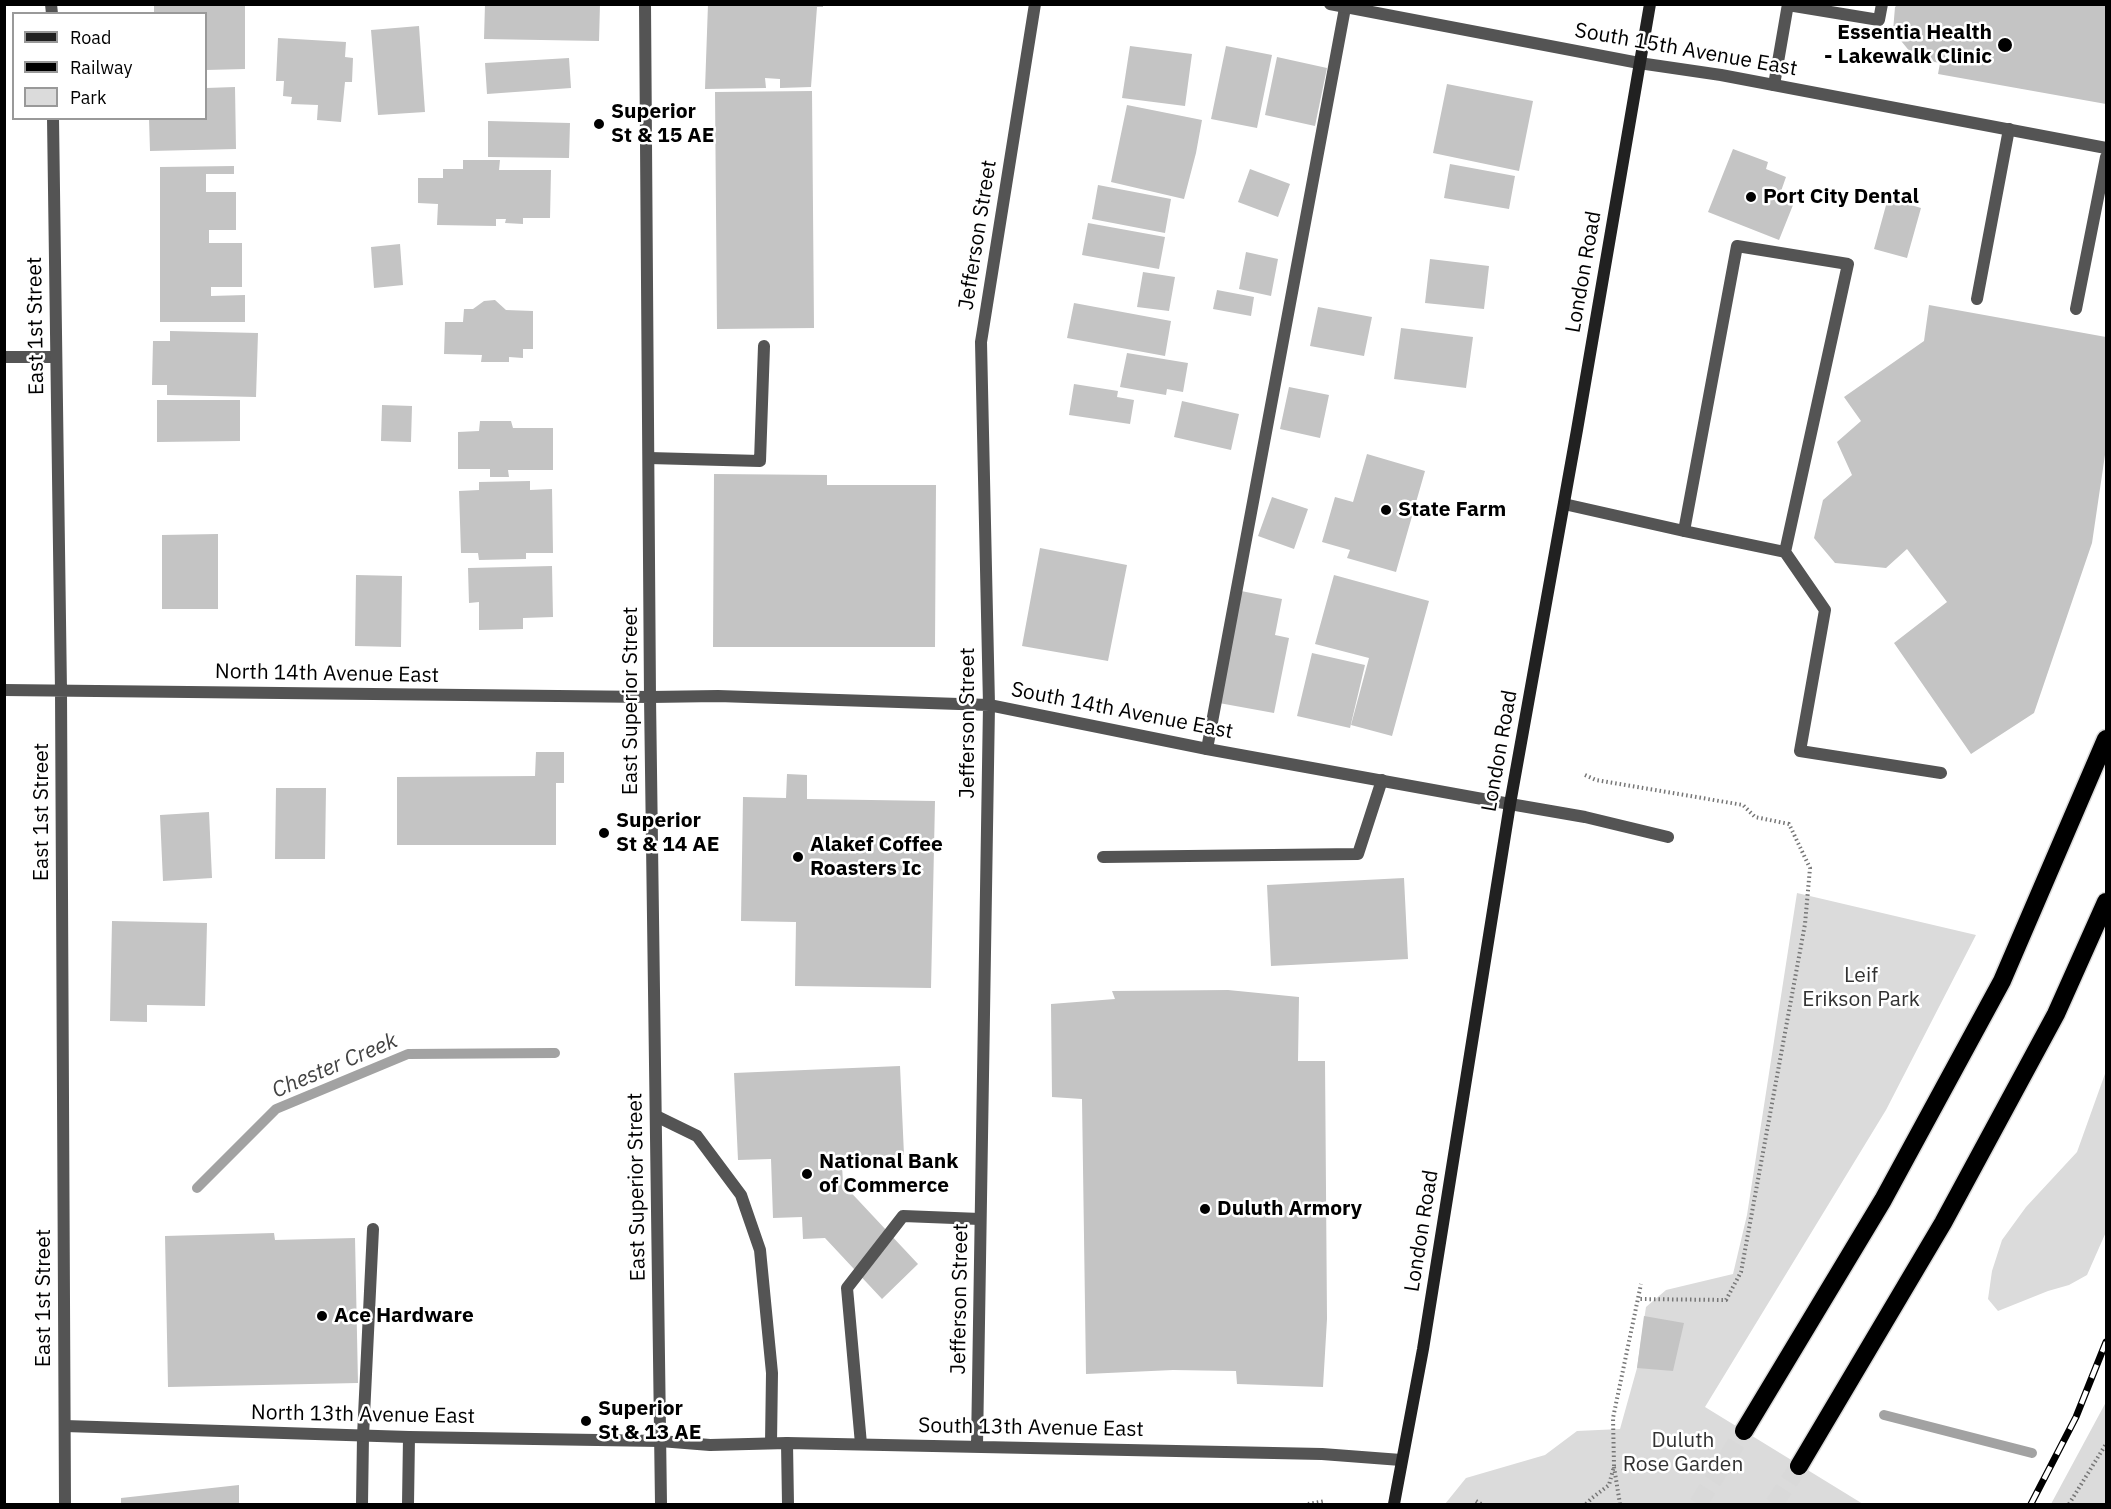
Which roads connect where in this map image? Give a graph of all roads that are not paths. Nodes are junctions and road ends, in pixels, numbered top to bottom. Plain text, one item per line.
1 (645, 4) edge
2 (1035, 4) edge
3 (1330, 4) edge
4 (1650, 4) edge
5 (1882, 4) edge
6 (1788, 5) edge
7 (1345, 8) junction
8 (1639, 63) junction
9 (1774, 85) junction
10 (53, 120) edge
11 (2009, 129) junction
12 (2106, 148) edge
13 (2106, 157) edge
14 (1977, 299) dead end
15 (2076, 309) dead end
16 (764, 346) dead end
17 (4, 357) edge
18 (56, 357) junction
19 (649, 458) junction
20 (1564, 504) junction
21 (1684, 531) junction
22 (1785, 552) junction
23 (4, 690) edge
24 (60, 691) junction
25 (650, 697) junction
26 (989, 705) junction
27 (2106, 739) edge
28 (1207, 749) junction
29 (1941, 773) dead end
30 (1382, 780) junction
31 (1510, 804) junction
32 (1668, 837) dead end
33 (1103, 857) dead end
34 (2106, 902) edge
35 (656, 1116) junction
36 (980, 1219) junction
37 (373, 1229) dead end
38 (64, 1426) junction
39 (1743, 1431) tunnel mouth
40 (363, 1436) junction
41 (409, 1437) junction
42 (660, 1441) junction
43 (771, 1443) junction
44 (787, 1443) junction
45 (861, 1444) junction
46 (977, 1446) junction
47 (1401, 1460) junction
48 (1799, 1466) tunnel mouth
49 (65, 1504) edge
50 (362, 1504) edge
51 (408, 1504) edge
52 (661, 1504) edge
53 (788, 1504) edge
54 (1394, 1504) edge

1 - 19 street, East Superior Street
2 - 26 street, Jefferson Street
3 - 7 street, South 15th Avenue East
4 - 8 main road, London Road
5 - 6 street
6 - 9 street
7 - 8 street, South 15th Avenue East
7 - 28 street
8 - 9 street, South 15th Avenue East
8 - 20 main road, London Road
9 - 11 street, South 15th Avenue East
10 - 18 street, East 1st Street
11 - 12 street, South 15th Avenue East
11 - 14 street
13 - 15 street
16 - 19 street
17 - 18 street
18 - 24 street, East 1st Street
19 - 25 street, East Superior Street
20 - 21 street
20 - 31 main road, London Road
21 - 22 street
21 - 22 street
22 - 29 street
23 - 24 street, North 14th Avenue East
24 - 25 street, North 14th Avenue East
24 - 38 street, East 1st Street
25 - 26 street, South 14th Avenue East
25 - 35 street, East Superior Street
26 - 28 street, South 14th Avenue East
26 - 36 street, Jefferson Street
27 - 39 highway
28 - 30 street, South 14th Avenue East
30 - 31 street, South 14th Avenue East
30 - 33 street
31 - 32 street, South 14th Avenue East
31 - 47 main road, London Road
34 - 48 highway
35 - 42 street, East Superior Street
35 - 43 street
36 - 45 street
36 - 46 street, Jefferson Street
37 - 40 street
38 - 40 street, North 13th Avenue East
38 - 49 street, East 1st Street
40 - 41 street, North 13th Avenue East
40 - 50 street
41 - 42 street, North 13th Avenue East
41 - 51 street
42 - 43 street, South 13th Avenue East
42 - 52 street, East Superior Street
43 - 44 street, South 13th Avenue East
44 - 45 street, South 13th Avenue East
44 - 53 street
45 - 46 street, South 13th Avenue East
46 - 47 street, South 13th Avenue East
47 - 54 main road, London Road

